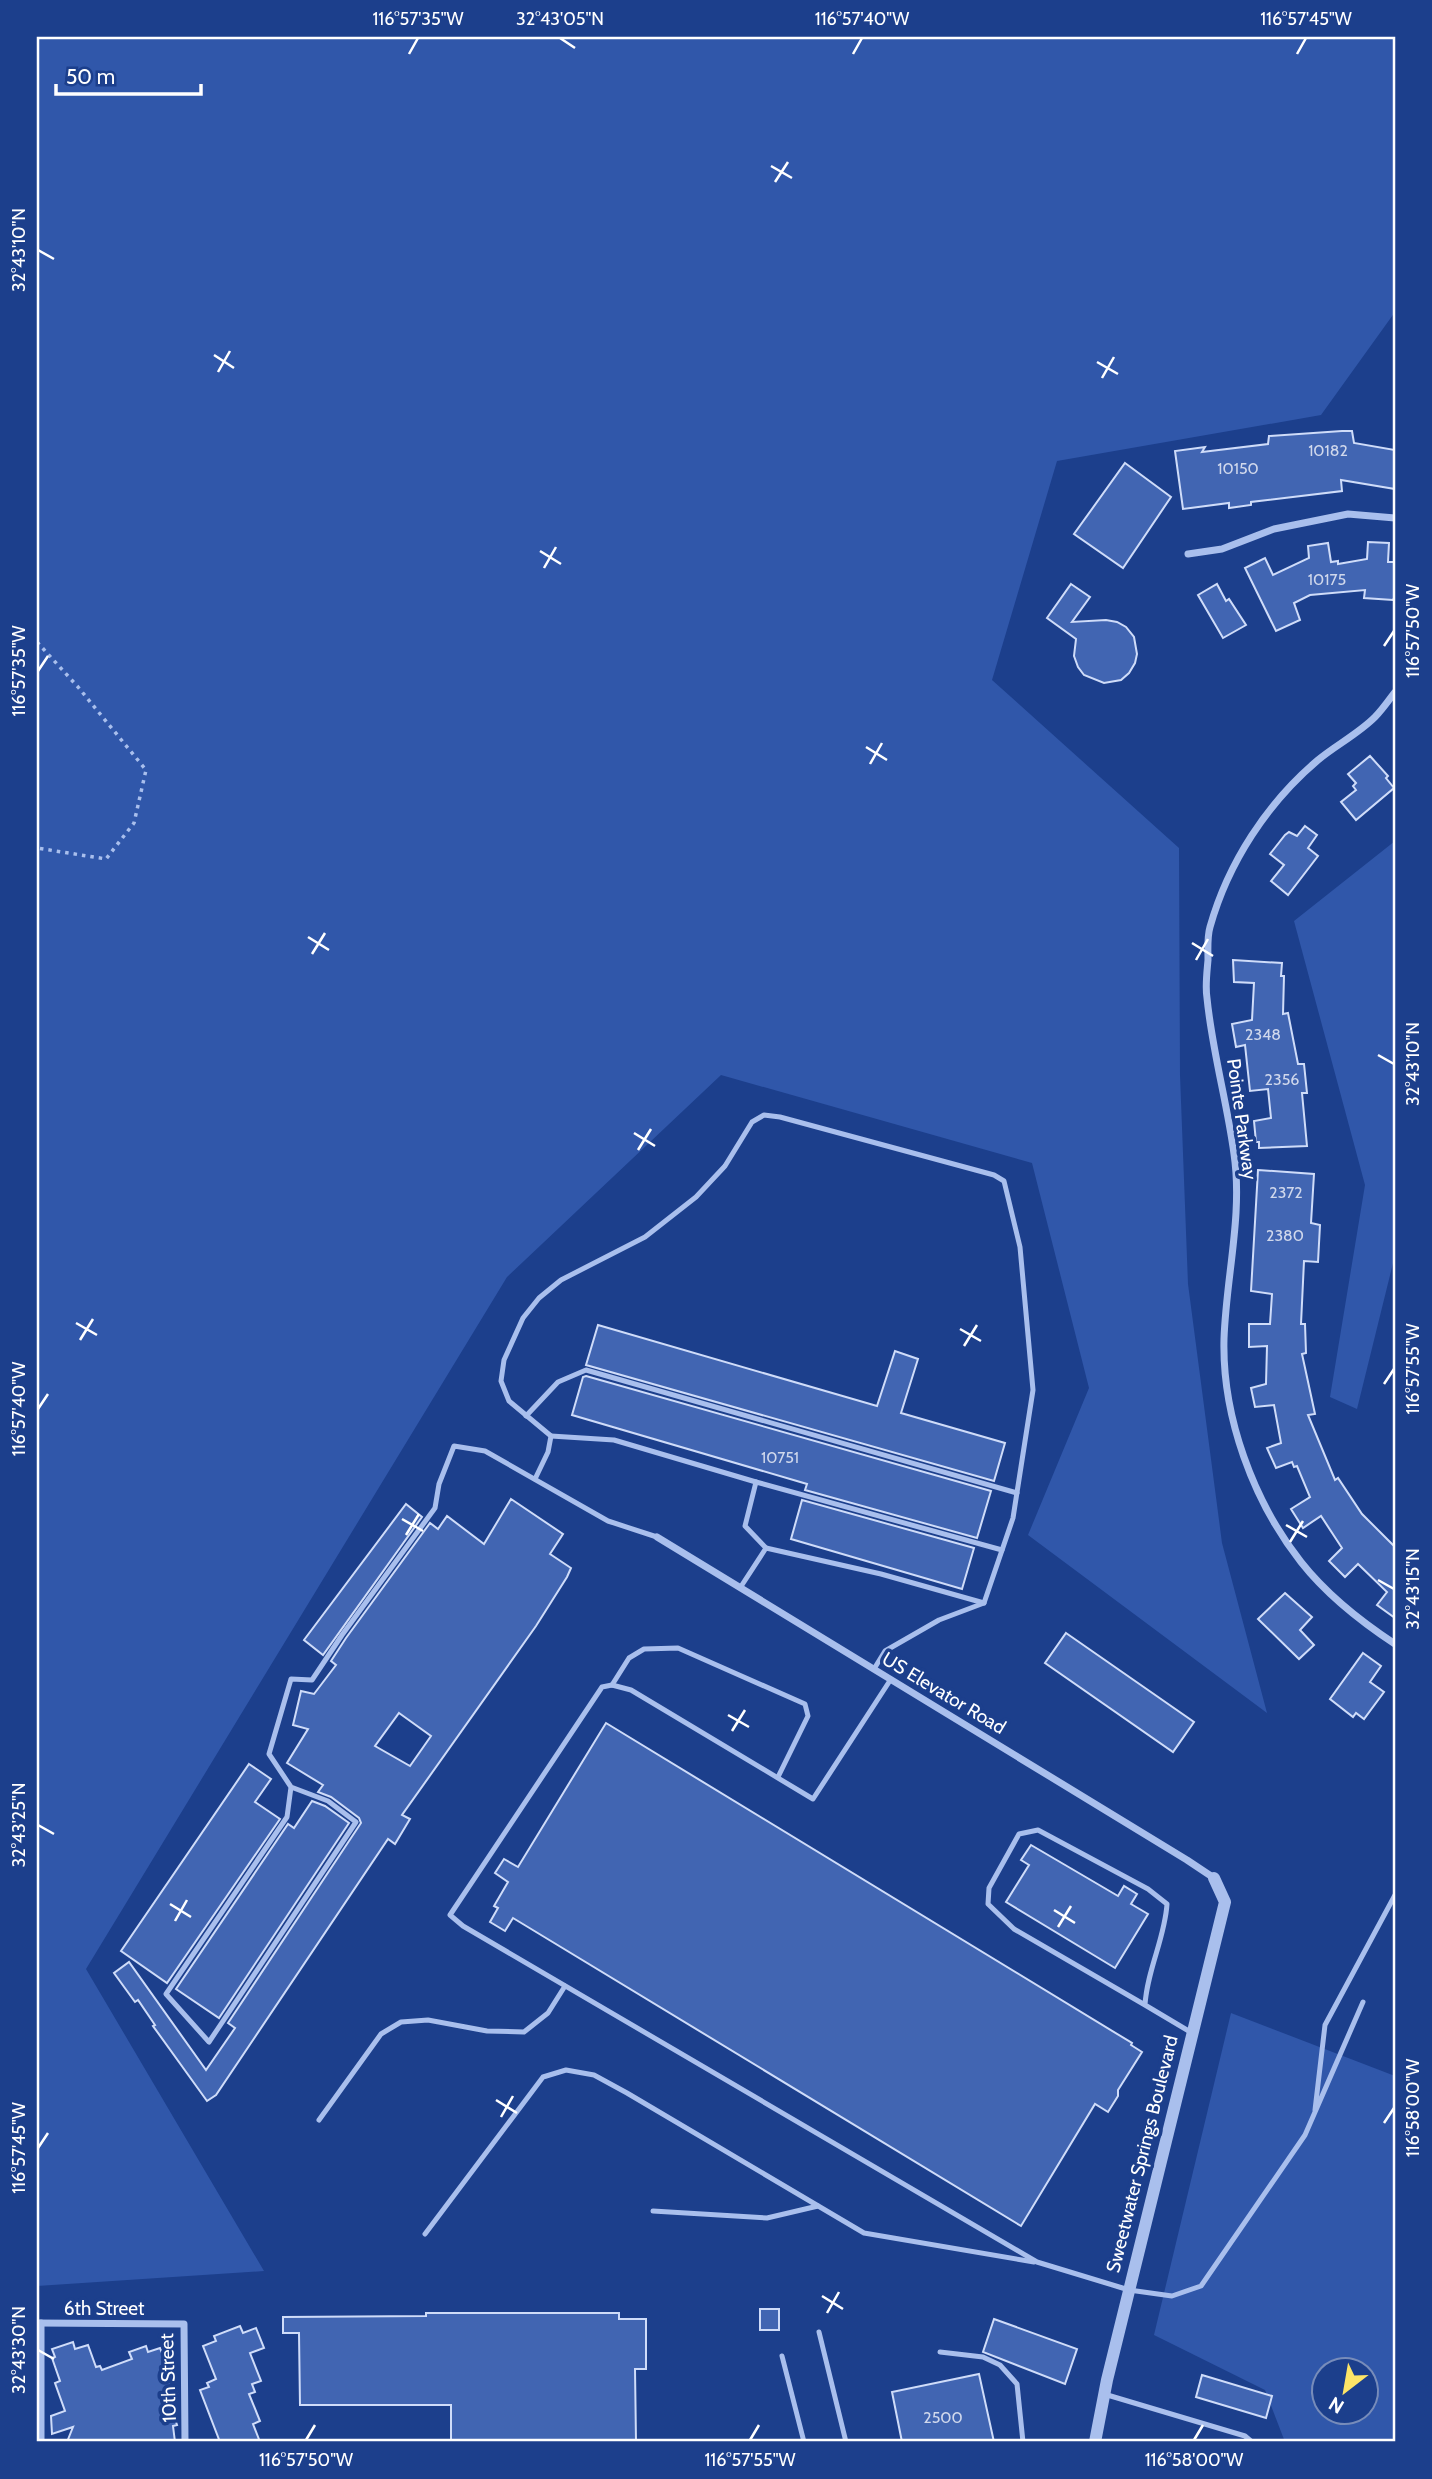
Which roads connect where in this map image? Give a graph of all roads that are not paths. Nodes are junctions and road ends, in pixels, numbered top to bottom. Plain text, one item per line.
1 (1395, 518) edge
2 (1188, 554) dead end
3 (1395, 692) edge
4 (526, 1416) junction
5 (551, 1436) junction
6 (535, 1479) junction
7 (756, 1482) junction
8 (1017, 1493) junction
9 (657, 1537) joint
10 (766, 1548) junction
11 (1002, 1550) junction
12 (740, 1588) junction
13 (984, 1604) junction
14 (1395, 1644) edge
15 (874, 1669) junction
16 (891, 1679) junction
17 (612, 1685) junction
18 (778, 1777) junction
19 (291, 1787) junction
20 (1214, 1878) joint
21 (1395, 1895) edge
22 (565, 1986) junction
23 (1363, 2002) dead end
24 (1145, 2005) junction
25 (1192, 2033) junction
26 (1314, 2117) junction
27 (319, 2120) dead end
28 (818, 2206) junction
29 (653, 2211) dead end
30 (425, 2234) dead end
31 (1037, 2262) junction
32 (1129, 2290) junction
33 (39, 2323) edge
34 (170, 2324) joint
35 (818, 2332) dead end
36 (940, 2352) dead end
37 (782, 2357) dead end
38 (1104, 2394) junction
39 (41, 2442) edge
40 (185, 2442) edge
41 (804, 2442) edge
42 (846, 2442) edge
43 (1023, 2442) edge
44 (1095, 2442) edge
45 (1252, 2442) edge

1 - 2 street
3 - 14 street, Pointe Parkway
4 - 5 lane
4 - 8 lane
4 - 8 lane
5 - 6 lane
5 - 7 lane
6 - 9 lane
6 - 19 lane
7 - 10 lane
7 - 11 lane
8 - 11 lane
9 - 12 street, US Elevator Road
10 - 12 lane
10 - 13 lane
11 - 13 lane
12 - 15 street, US Elevator Road
13 - 15 lane
15 - 16 street, US Elevator Road
16 - 18 lane
16 - 20 street, US Elevator Road
17 - 18 lane
17 - 18 lane
17 - 22 lane
19 - 19 lane
20 - 25 street, Sweetwater Springs Boulevard
21 - 26 lane
22 - 27 lane
22 - 31 lane
23 - 26 lane
24 - 24 lane
24 - 25 lane
25 - 32 street, Sweetwater Springs Boulevard
26 - 32 lane
28 - 29 lane
28 - 30 lane
28 - 31 lane
31 - 32 lane
32 - 38 street, Sweetwater Springs Boulevard
33 - 34 street, 6th Street
33 - 39 street
34 - 40 street, 10th Street
35 - 42 lane
36 - 43 lane
37 - 41 lane
38 - 44 street, Sweetwater Springs Boulevard
38 - 45 lane

